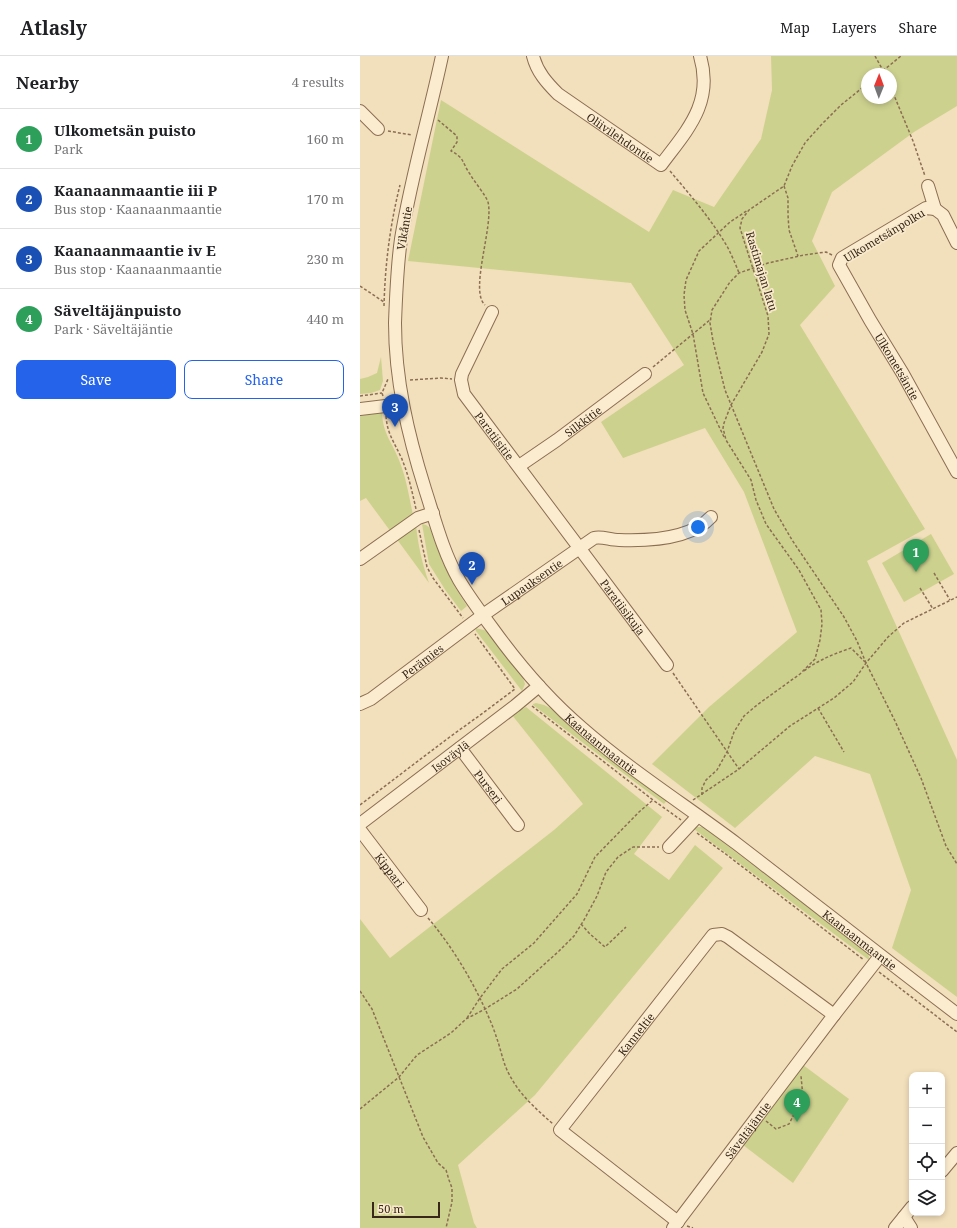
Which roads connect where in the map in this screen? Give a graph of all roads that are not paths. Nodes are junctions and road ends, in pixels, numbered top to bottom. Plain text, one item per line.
1 (442, 56) edge
2 (533, 56) edge
3 (700, 56) edge
4 (360, 111) edge
5 (378, 130) road end
6 (928, 186) road end
7 (935, 209) junction
8 (957, 243) edge
9 (840, 261) joint
10 (492, 312) road end
11 (645, 374) road end
12 (402, 404) junction
13 (360, 408) edge
14 (519, 466) junction
15 (957, 472) edge
16 (433, 513) junction
17 (711, 517) dead end
18 (580, 547) junction
19 (360, 560) edge
20 (483, 615) junction
21 (667, 665) road end
22 (539, 686) junction
23 (360, 704) edge
24 (460, 748) junction
25 (698, 816) junction
26 (360, 824) edge
27 (518, 825) dead end
28 (360, 830) edge
29 (669, 847) road end
30 (421, 910) road end
31 (880, 956) junction
32 (957, 1014) edge
33 (834, 1015) junction
34 (957, 1154) edge
35 (945, 1168) edge
36 (909, 1211) edge
37 (904, 1217) junction
38 (676, 1225) edge
39 (895, 1228) edge
40 (911, 1228) edge

1 - 12 street, Vikåntie
2 - 3 street, Oliivilehdontie
4 - 5 street
6 - 7 street
7 - 8 street, Ulkometsänpolku
7 - 9 street, Ulkometsänpolku
9 - 15 street, Ulkometsäntie
10 - 14 street, Paratiisitie
11 - 14 street, Silkkitie
12 - 13 street
12 - 16 street, Kaanaanmaantie
14 - 18 street, Paratiisitie
16 - 19 street
16 - 20 street, Kaanaanmaantie
17 - 18 street, Lupauksentie
18 - 20 street, Lupauksentie
18 - 21 street, Paratiisikuja
20 - 22 street, Kaanaanmaantie
20 - 23 street, Perämies
22 - 24 street, Isoväylä
22 - 25 street, Kaanaanmaantie
24 - 26 street, Isoväylä
24 - 27 street, Purseri
25 - 29 street
25 - 31 street, Kaanaanmaantie
28 - 30 street, Kippari
31 - 32 street, Kaanaanmaantie
31 - 33 street, Säveltäjäntie
33 - 38 street, Säveltäjäntie
33 - 38 street, Kanneltie
34 - 35 street
36 - 37 street
37 - 39 street
37 - 40 street

